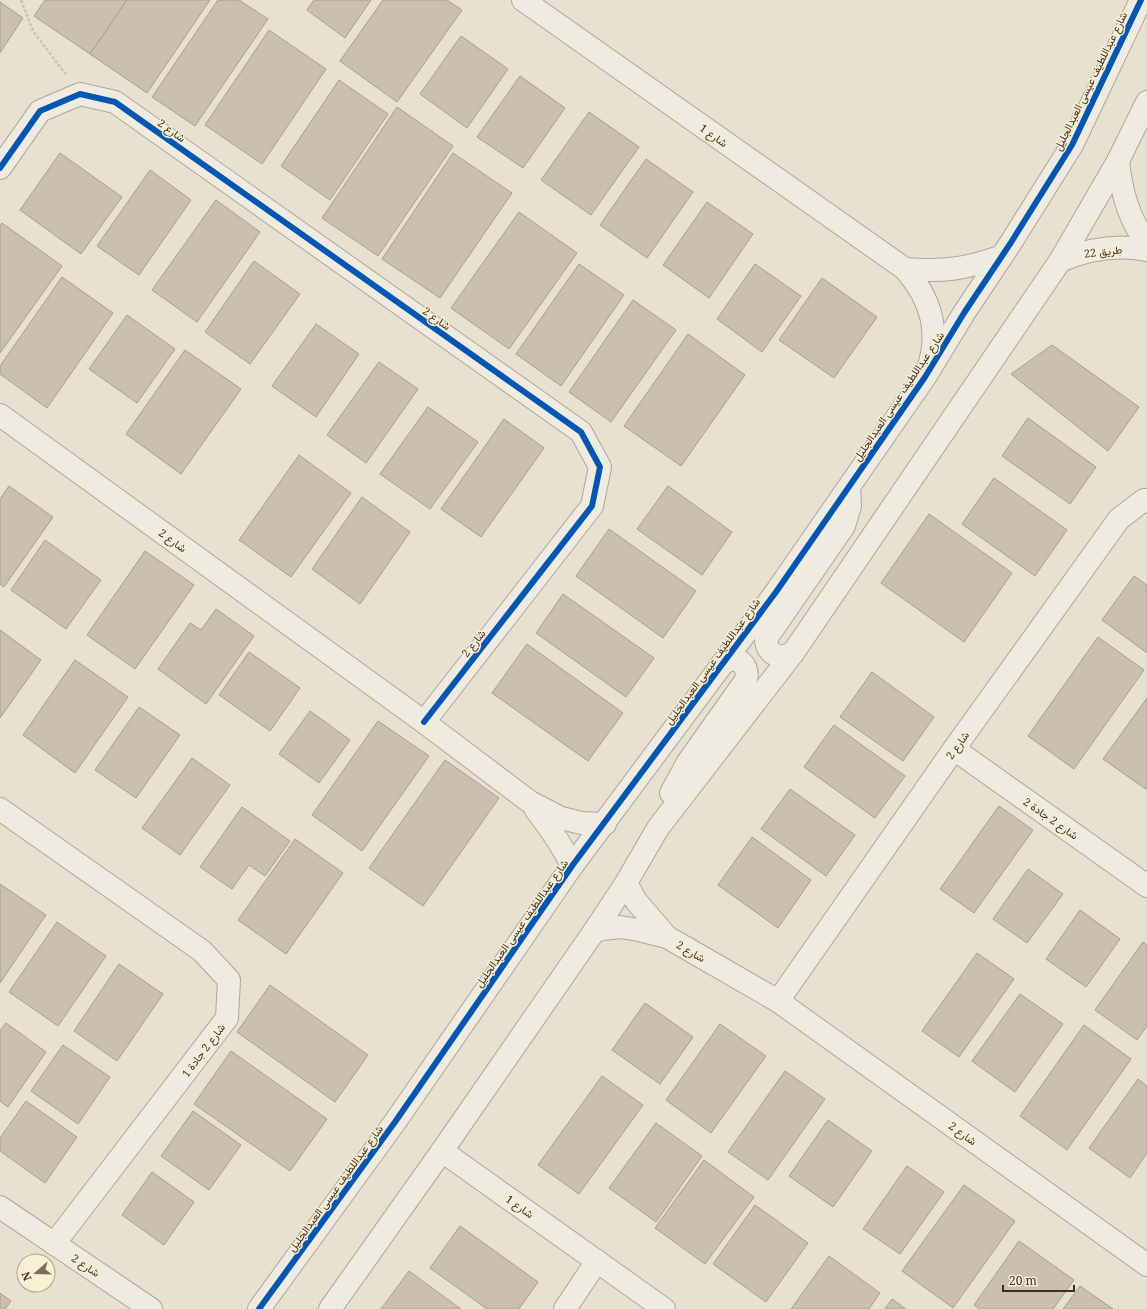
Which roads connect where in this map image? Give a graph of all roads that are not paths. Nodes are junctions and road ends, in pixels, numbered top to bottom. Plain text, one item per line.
1 (523, 0) edge
2 (1141, 0) edge
3 (1147, 102) edge
4 (1118, 161) junction
5 (0, 168) edge
6 (1147, 243) edge
7 (1147, 250) edge
8 (1002, 256) junction
9 (1060, 261) junction
10 (905, 270) junction
11 (925, 377) junction
12 (0, 415) edge
13 (849, 487) junction
14 (1147, 500) edge
15 (793, 653) junction
16 (722, 664) junction
17 (424, 722) junction
18 (954, 749) junction
19 (530, 802) junction
20 (0, 809) edge
21 (604, 824) junction
22 (658, 828) junction
23 (572, 866) junction
24 (626, 883) junction
25 (1147, 886) edge
26 (595, 930) junction
27 (667, 937) junction
28 (778, 1001) junction
29 (442, 1151) junction
30 (0, 1207) edge
31 (54, 1244) junction
32 (597, 1261) junction
33 (1147, 1265) edge
34 (152, 1309) edge
35 (259, 1309) edge
36 (330, 1309) edge
37 (565, 1309) edge
38 (664, 1309) edge

1 - 10 street, شارع 1
2 - 8 street, شارع عبداللطيف عيسى العبدالجليل
3 - 4 street
4 - 6 street
4 - 9 street
5 - 17 street, شارع 2
7 - 9 street, طريق 22
8 - 10 street
8 - 11 street, شارع عبداللطيف عيسى العبدالجليل
9 - 15 street
10 - 11 street, شارع 1
11 - 13 street, شارع عبداللطيف عيسى العبدالجليل
12 - 17 street, شارع 2
13 - 15 street
13 - 16 street, شارع عبداللطيف عيسى العبدالجليل
14 - 18 street, شارع 2
15 - 22 street
16 - 21 street, شارع عبداللطيف عيسى العبدالجليل
16 - 22 street
17 - 19 street, شارع 2
18 - 25 street, شارع 2 جادة 2
18 - 28 street, شارع 2
19 - 21 street, شارع 2
19 - 23 street, شارع 2
20 - 31 street, شارع 2 جادة 1
21 - 23 street, شارع عبداللطيف عيسى العبدالجليل
22 - 24 street
23 - 35 street, شارع عبداللطيف عيسى العبدالجليل
24 - 26 street
24 - 27 street, شارع 2
26 - 27 street, شارع 2
26 - 29 street
27 - 28 street, شارع 2
28 - 33 street, شارع 2
29 - 32 street, شارع 1
29 - 36 street
30 - 31 street, شارع 2
31 - 34 street, شارع 2
32 - 37 street
32 - 38 street, شارع 1

